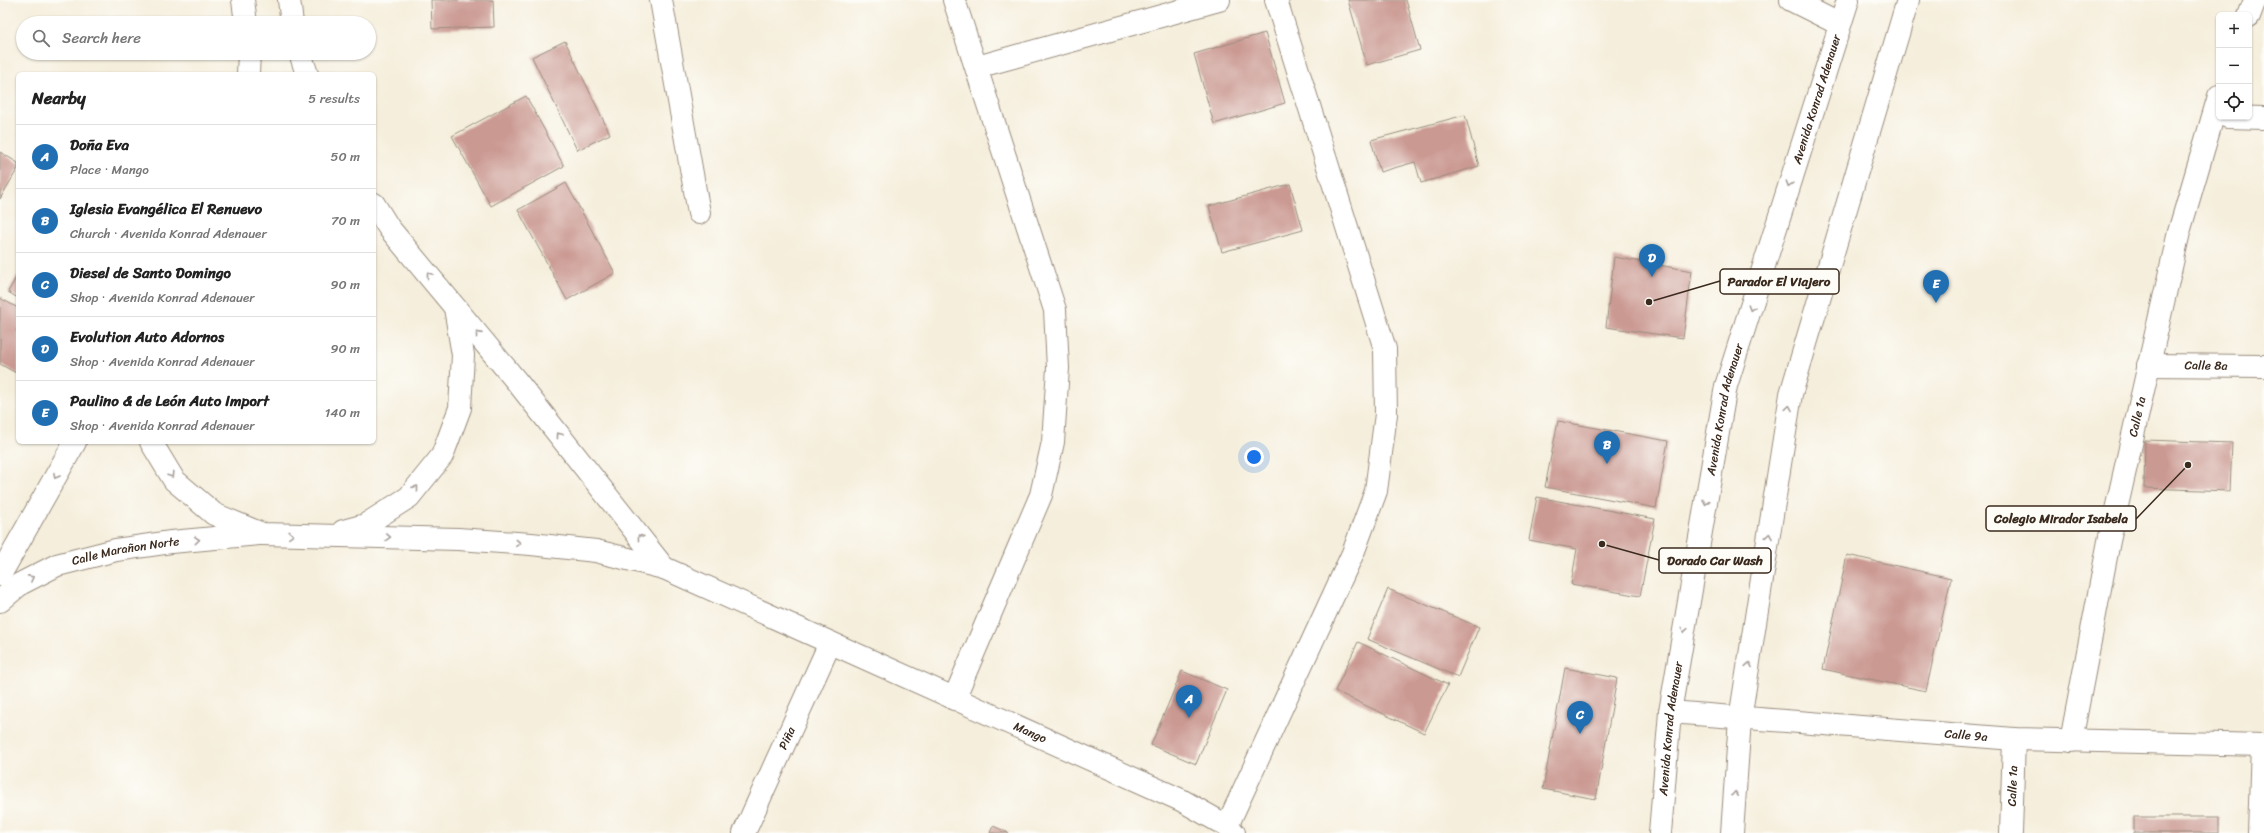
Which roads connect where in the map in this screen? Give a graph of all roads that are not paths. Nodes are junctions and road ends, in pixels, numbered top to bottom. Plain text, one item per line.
1 (244, 0) edge
2 (289, 0) edge
3 (661, 0) edge
4 (954, 0) edge
5 (1219, 0) edge
6 (1276, 0) edge
7 (1791, 0) edge
8 (1848, 0) edge
9 (1908, 0) edge
10 (2255, 0) edge
11 (2250, 12) edge
12 (245, 16) edge
13 (291, 16) edge
14 (1839, 24) junction
15 (249, 60) edge
16 (302, 60) edge
17 (977, 67) junction
18 (248, 72) edge
19 (306, 72) edge
20 (2252, 118) edge
21 (2264, 118) edge
22 (2218, 120) edge
23 (376, 210) edge
24 (699, 213) dead end
25 (382, 226) edge
26 (454, 304) junction
27 (2148, 365) junction
28 (2264, 366) edge
29 (74, 444) edge
30 (152, 444) edge
31 (262, 534) junction
32 (321, 536) junction
33 (664, 568) junction
34 (0, 575) edge
35 (0, 601) edge
36 (830, 643) junction
37 (954, 699) junction
38 (1670, 712) junction
39 (1740, 719) junction
40 (2014, 739) junction
41 (2071, 741) junction
42 (2263, 745) edge
43 (1230, 830) edge
44 (744, 833) edge
45 (1660, 833) edge
46 (1732, 833) edge
47 (2011, 833) edge
48 (2259, 833) edge

1 - 12 street
2 - 13 street
3 - 24 street
4 - 17 street
5 - 17 street
6 - 43 street
7 - 14 street
8 - 14 street, Avenida Konrad Adenauer
39 -> 9 street
10 - 11 street
14 -> 38 street, Avenida Konrad Adenauer
15 - 18 street
16 - 19 street
17 - 37 street
20 - 21 street
22 - 27 street, Calle 1a
23 - 25 street
26 -> 25 street
32 -> 26 street
33 -> 26 street
27 - 28 street, Calle 8a
27 - 41 street, Calle 1a
29 -> 34 street
30 -> 31 street
31 -> 32 street, Mango
35 -> 31 street, Calle Marañon Norte
32 -> 33 street, Mango
33 - 36 street, Mango
36 - 37 street, Mango
36 - 44 street, Piña
37 - 43 street, Mango
38 - 39 street, Calle 9a
38 - 45 street, Avenida Konrad Adenauer
39 - 40 street, Calle 9a
46 -> 39 street
40 - 41 street, Calle 9a
40 - 47 street, Calle 1a
41 - 42 street, Calle 9a
42 - 48 street

